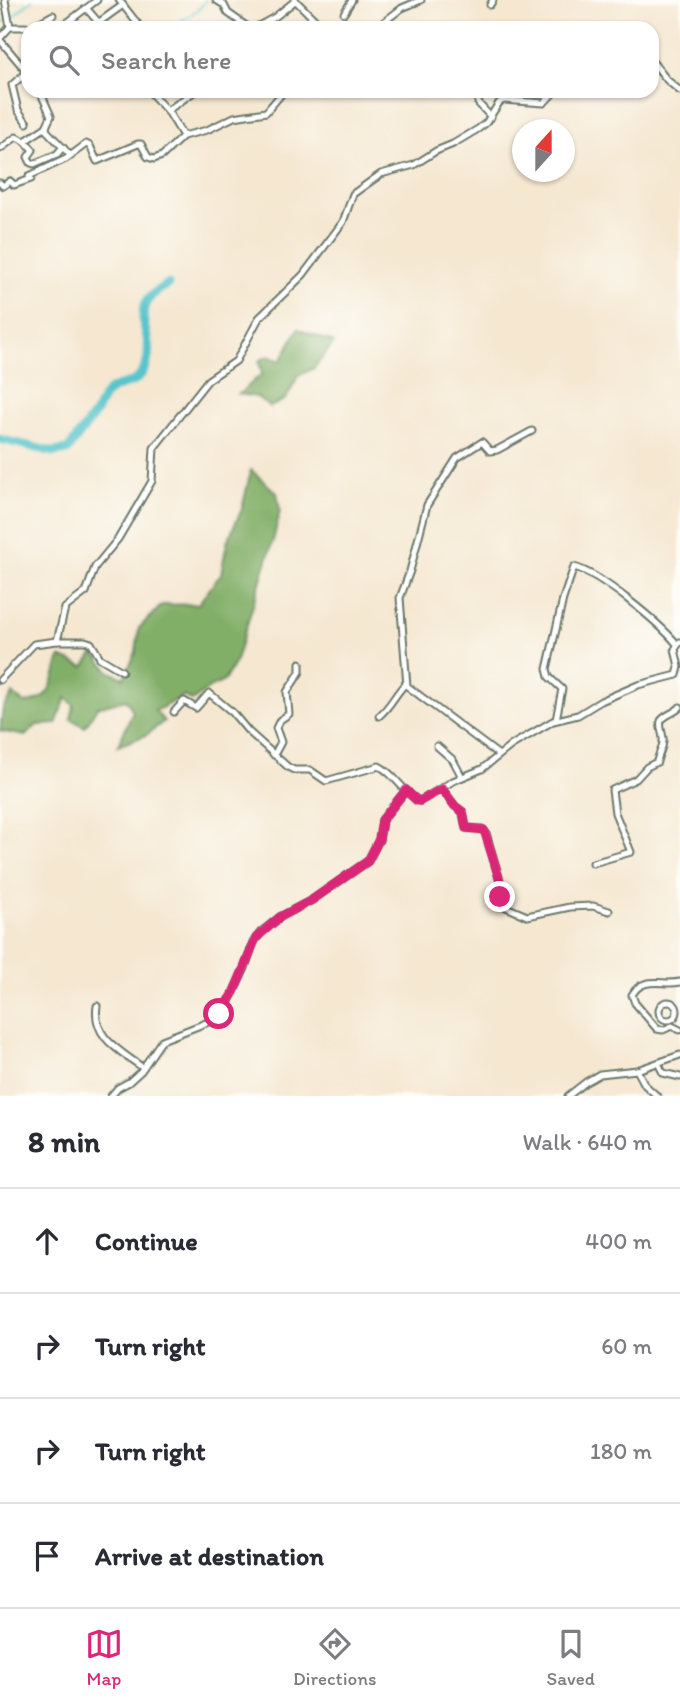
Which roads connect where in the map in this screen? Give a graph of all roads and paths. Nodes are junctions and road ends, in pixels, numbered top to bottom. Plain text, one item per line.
1 (5, 0) edge
2 (97, 0) edge
3 (216, 0) edge
4 (295, 0) edge
5 (352, 0) edge
6 (421, 0) edge
7 (121, 3) edge
8 (86, 9) junction
9 (344, 13) dead end
10 (53, 15) dead end
11 (46, 21) edge
12 (70, 21) edge
13 (97, 21) edge
14 (101, 21) edge
15 (135, 21) edge
16 (239, 21) edge
17 (268, 21) edge
18 (317, 21) edge
19 (385, 21) edge
20 (10, 27) junction
21 (21, 27) edge
22 (0, 39) edge
23 (21, 64) edge
24 (659, 70) edge
25 (21, 78) edge
26 (680, 91) edge
27 (43, 98) edge
28 (155, 98) edge
29 (185, 98) edge
30 (278, 98) edge
31 (478, 98) edge
32 (550, 98) edge
33 (167, 111) junction
34 (491, 117) junction
35 (27, 122) dead end
36 (46, 127) junction
37 (183, 136) junction
38 (25, 141) junction
39 (63, 147) junction
40 (0, 149) edge
41 (71, 156) junction
42 (0, 183) edge
43 (532, 430) dead end
44 (57, 641) junction
45 (678, 643) edge
46 (300, 663) dead end
47 (122, 671) dead end
48 (679, 673) edge
49 (0, 680) edge
50 (406, 683) junction
51 (680, 707) edge
52 (174, 712) dead end
53 (379, 716) dead end
54 (556, 720) junction
55 (437, 746) dead end
56 (274, 755) junction
57 (499, 755) junction
58 (462, 777) junction
59 (442, 789) junction
60 (406, 790) junction
61 (593, 863) dead end
62 (609, 911) dead end
63 (680, 982) edge
64 (97, 1006) dead end
65 (671, 1019) dead end
66 (674, 1026) junction
67 (680, 1030) edge
68 (680, 1055) edge
69 (658, 1063) junction
70 (143, 1068) junction
71 (637, 1070) junction
72 (680, 1077) edge
73 (111, 1096) edge
74 (568, 1096) edge
75 (657, 1096) edge

1 - 20 street
2 - 8 street
3 - 16 street
4 - 17 street
4 - 18 street
5 - 9 street
6 - 19 street
7 - 14 street
7 - 15 street
8 - 12 street
8 - 13 street
10 - 11 street
20 - 21 street
20 - 22 street
22 - 23 street
24 - 26 street
25 - 35 street
27 - 36 street
28 - 33 street
29 - 33 street
30 - 37 street
31 - 34 street
32 - 34 street
33 - 37 street
34 - 44 street
36 - 38 street
36 - 39 street
37 - 41 street
38 - 39 street
38 - 40 street
39 - 41 street
41 - 42 street
43 - 50 street
44 - 47 street
44 - 49 street
45 - 48 street
45 - 54 street
46 - 56 street
48 - 54 street
50 - 53 street
50 - 57 street
51 - 61 street
52 - 56 street
54 - 57 street
55 - 58 street
56 - 60 street
57 - 58 street
58 - 59 street
59 - 60 street
59 - 62 street
60 - 70 street
63 - 66 street
64 - 70 street
65 - 66 street
66 - 67 street
68 - 69 street
69 - 71 street
69 - 72 street
70 - 73 street
71 - 74 street
71 - 75 street

